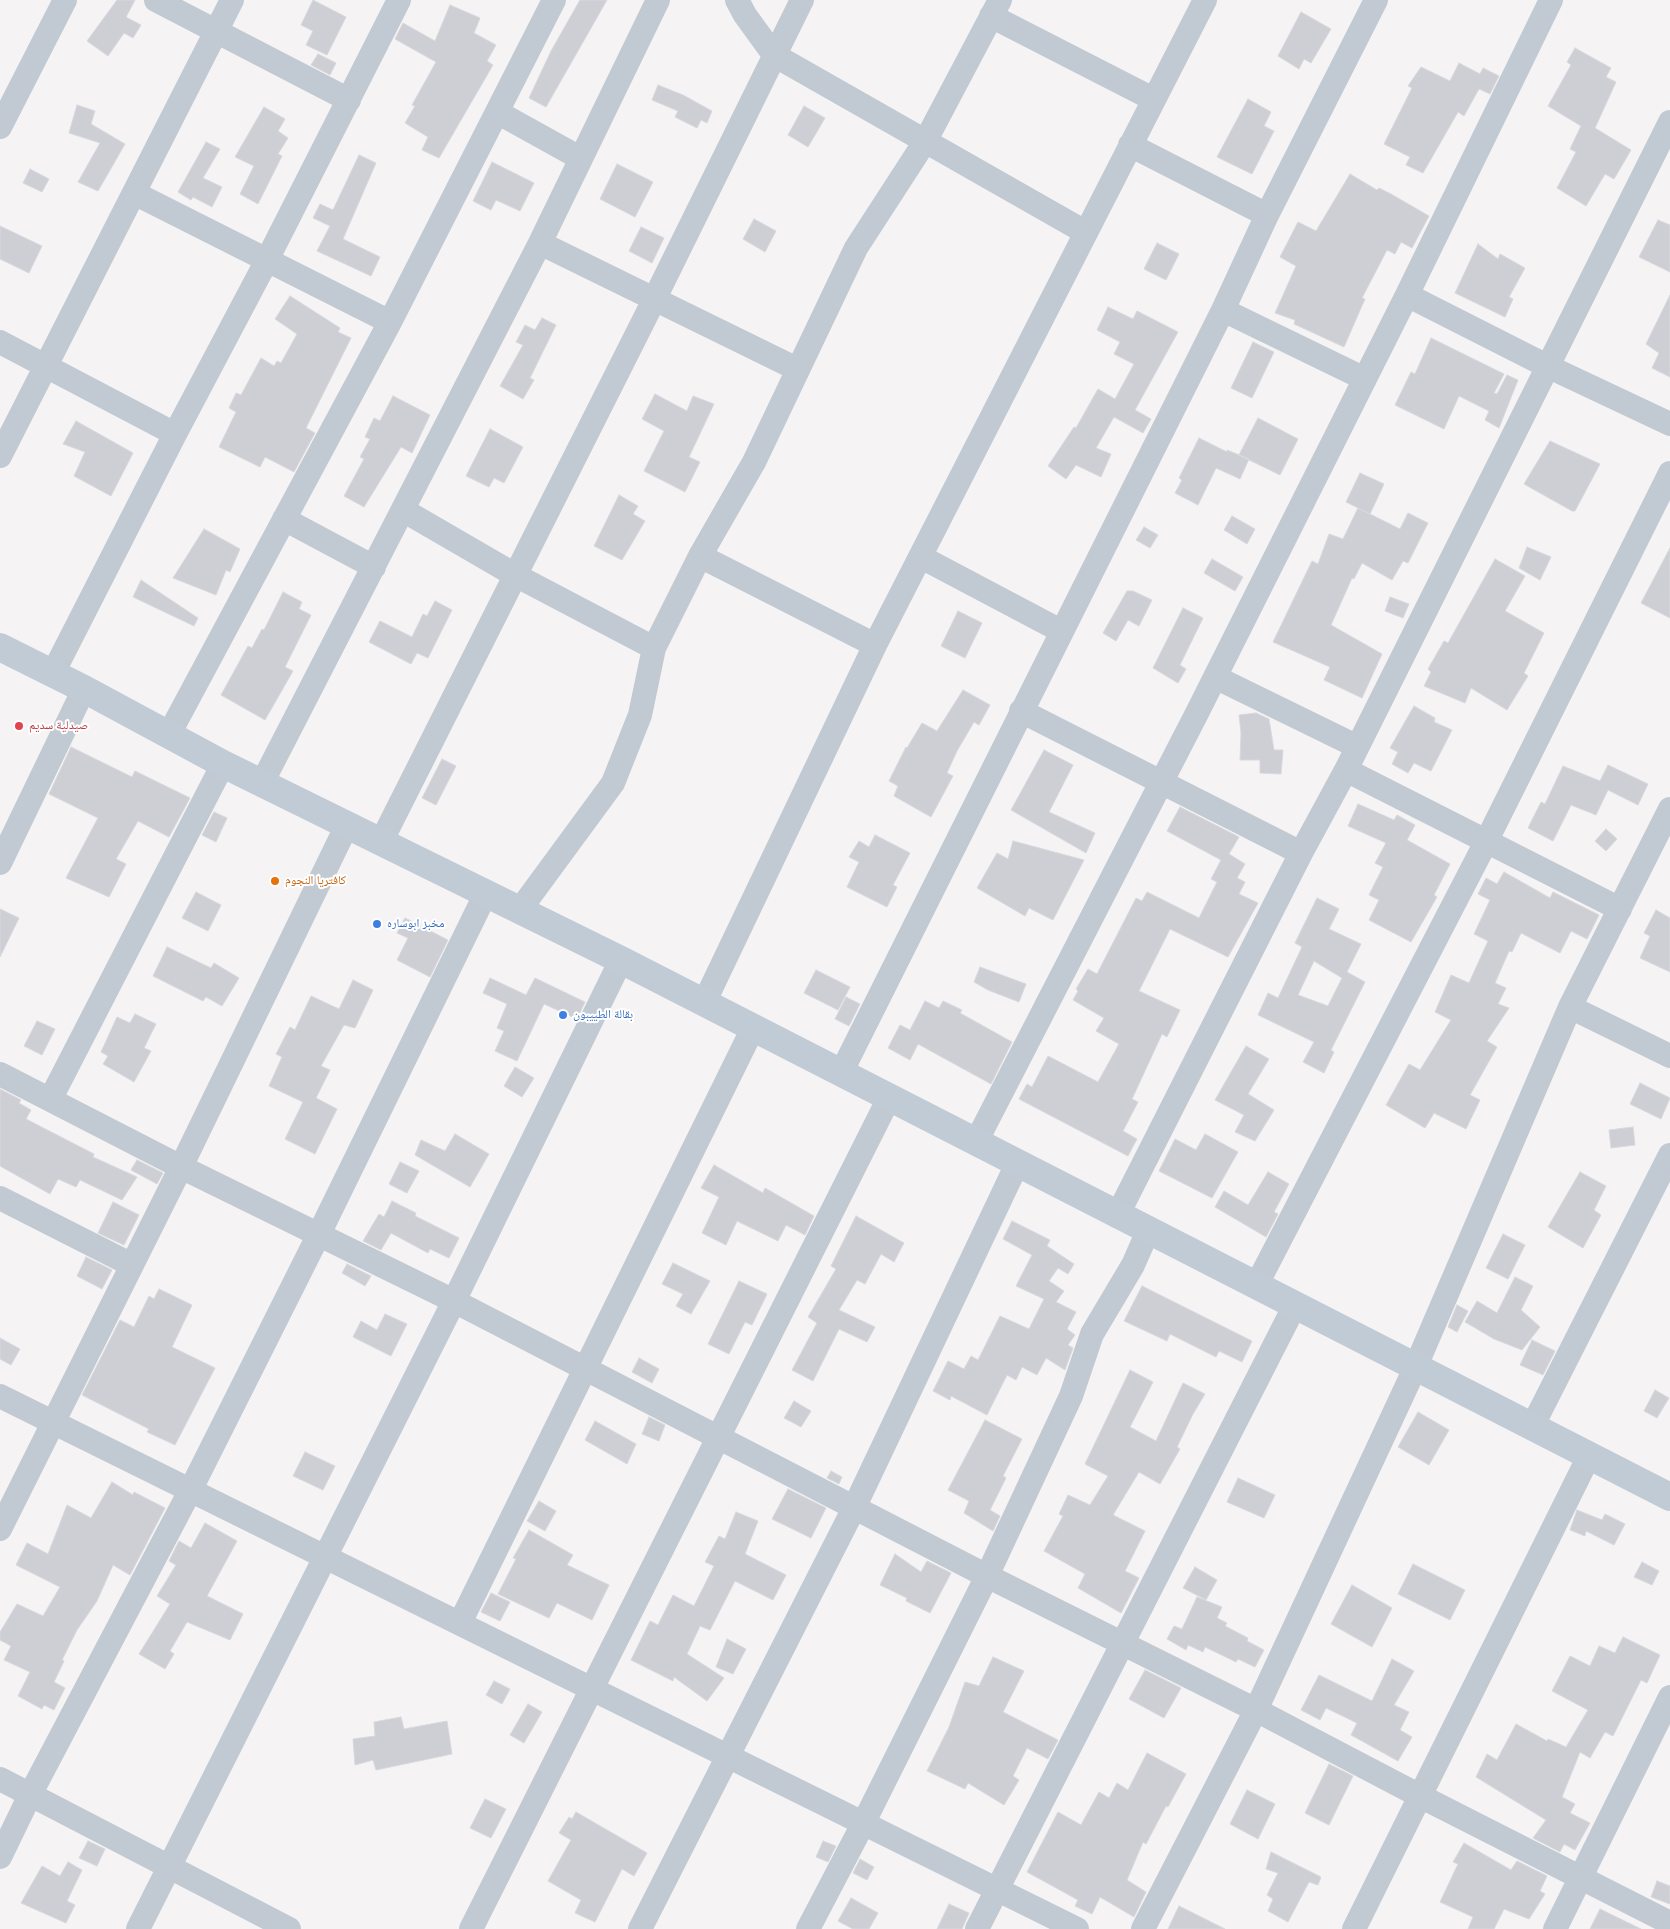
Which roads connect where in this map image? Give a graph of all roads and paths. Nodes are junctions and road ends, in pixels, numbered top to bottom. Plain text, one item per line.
1 (65, 0) edge
2 (156, 0) edge
3 (232, 0) edge
4 (399, 0) edge
5 (554, 0) edge
6 (658, 0) edge
7 (737, 0) edge
8 (802, 0) edge
9 (1205, 0) edge
10 (1376, 0) edge
11 (1551, 0) edge
12 (996, 8) edge
13 (216, 31) junction
14 (774, 55) junction
15 (1153, 99) junction
16 (349, 100) junction
17 (497, 112) junction
18 (0, 127) edge
19 (1667, 134) edge
20 (926, 140) junction
21 (1130, 145) junction
22 (580, 158) junction
23 (134, 193) junction
24 (1267, 215) junction
25 (1085, 232) junction
26 (540, 243) junction
27 (267, 260) junction
28 (1407, 295) junction
29 (654, 300) junction
30 (1223, 310) junction
31 (390, 322) junction
32 (0, 342) edge
33 (46, 365) junction
34 (1547, 366) junction
35 (797, 369) junction
36 (1365, 378) junction
37 (1670, 424) edge
38 (176, 434) junction
39 (0, 456) edge
40 (1670, 473) edge
41 (403, 510) junction
42 (284, 519) junction
43 (700, 556) junction
44 (920, 557) junction
45 (374, 567) junction
46 (515, 575) junction
47 (1061, 632) junction
48 (874, 645) junction
49 (0, 647) edge
50 (654, 648) junction
51 (53, 673) junction
52 (1215, 677) junction
53 (84, 689) junction
54 (1021, 711) junction
55 (168, 736) junction
56 (1356, 746) junction
57 (223, 764) junction
58 (1346, 770) junction
59 (1161, 782) junction
60 (262, 783) junction
61 (1670, 809) edge
62 (347, 824) junction
63 (1487, 840) junction
64 (381, 842) junction
65 (1301, 853) junction
66 (0, 863) edge
67 (485, 895) junction
68 (1620, 909) junction
69 (519, 911) junction
70 (621, 960) junction
71 (704, 1003) junction
72 (1570, 1007) junction
73 (754, 1028) junction
74 (1670, 1056) edge
75 (841, 1073) junction
76 (0, 1074) edge
77 (51, 1098) junction
78 (889, 1098) junction
79 (976, 1142) junction
80 (1670, 1155) edge
81 (1018, 1164) junction
82 (181, 1167) junction
83 (0, 1198) edge
84 (1118, 1216) junction
85 (1148, 1231) junction
86 (319, 1234) junction
87 (132, 1265) junction
88 (1256, 1286) junction
89 (454, 1301) junction
90 (1295, 1305) junction
91 (1416, 1366) junction
92 (586, 1368) junction
93 (0, 1396) edge
94 (53, 1422) junction
95 (1533, 1426) junction
96 (718, 1438) junction
97 (1589, 1456) junction
98 (191, 1489) junction
99 (1670, 1497) edge
100 (854, 1508) junction
101 (0, 1528) edge
102 (326, 1557) junction
103 (987, 1576) junction
104 (460, 1623) junction
105 (1122, 1645) junction
106 (592, 1689) junction
107 (1670, 1697) edge
108 (1256, 1710) junction
109 (728, 1756) junction
110 (0, 1779) edge
111 (30, 1795) junction
112 (1420, 1796) junction
113 (864, 1822) junction
114 (0, 1857) edge
115 (169, 1867) junction
116 (1580, 1877) junction
117 (997, 1890) junction
118 (1670, 1922) edge
119 (138, 1929) edge
120 (289, 1929) edge
121 (471, 1929) edge
122 (640, 1929) edge
123 (808, 1929) edge
124 (977, 1929) edge
125 (1077, 1929) edge
126 (1144, 1929) edge
127 (1354, 1929) edge
128 (1555, 1929) edge

1 - 18 street
2 - 13 street
3 - 13 street
4 - 16 street
5 - 17 street
6 - 22 street
7 - 14 street
8 - 14 street
9 - 15 street
10 - 24 street
11 - 28 street
12 - 15 street
12 - 20 street
13 - 16 street
13 - 23 street
14 - 20 street
14 - 29 street
15 - 21 street
16 - 27 street
17 - 22 street
17 - 31 street
19 - 34 street
20 - 25 street
20 - 35 street
21 - 24 street
21 - 25 street
22 - 26 street
23 - 27 street
23 - 33 street
24 - 30 street
25 - 44 street
26 - 29 street
26 - 41 street
27 - 31 street
27 - 38 street
28 - 34 street
28 - 36 street
29 - 35 street
29 - 46 street
30 - 36 street
30 - 47 street
31 - 42 street
32 - 33 street
33 - 38 street
33 - 39 street
34 - 37 street
34 - 56 street
35 - 43 street
36 - 52 street
38 - 51 street
40 - 63 street
41 - 45 street
41 - 46 street
42 - 45 street
42 - 55 street
43 - 48 street
43 - 50 street
44 - 47 street
44 - 48 street
45 - 60 street
46 - 50 street
46 - 64 street
47 - 54 street
48 - 71 street
49 - 51 main road
50 - 69 street
51 - 53 main road
52 - 56 street
52 - 59 street
53 - 55 main road
53 - 66 street
54 - 59 street
54 - 75 street
55 - 57 main road
56 - 58 street
57 - 60 main road
57 - 77 street
58 - 63 street
58 - 65 street
59 - 65 street
59 - 79 street
60 - 62 main road
61 - 68 street
62 - 64 main road
62 - 82 street
63 - 68 street
63 - 88 street
64 - 67 main road
65 - 84 street
67 - 69 main road
67 - 86 street
68 - 72 street
69 - 70 main road
70 - 71 main road
70 - 89 street
71 - 73 main road
72 - 74 street
72 - 91 street
73 - 75 main road
73 - 92 street
75 - 78 main road
76 - 77 street
77 - 82 street
78 - 79 main road
78 - 96 street
79 - 81 main road
80 - 95 street
81 - 84 main road
81 - 100 street
82 - 86 street
82 - 87 street
83 - 87 street
84 - 85 main road
85 - 88 main road
85 - 103 street
86 - 89 street
86 - 98 street
87 - 94 street
88 - 90 main road
89 - 92 street
89 - 102 street
90 - 91 main road
90 - 105 street
91 - 95 main road
91 - 108 street
92 - 96 street
92 - 104 street
93 - 94 street
94 - 98 street
94 - 101 street
95 - 97 main road
96 - 100 street
96 - 106 street
97 - 99 main road
97 - 112 street
98 - 102 street
98 - 111 street
100 - 103 street
100 - 109 street
102 - 104 street
102 - 115 street
103 - 105 street
103 - 113 street
104 - 106 street
105 - 108 street
105 - 117 street
106 - 109 street
106 - 121 street
107 - 116 street
108 - 112 street
108 - 126 street
109 - 113 street
109 - 122 street
110 - 111 street
111 - 114 street
111 - 115 street
112 - 116 street
112 - 127 street
113 - 117 street
113 - 123 street
115 - 119 street
115 - 120 street
116 - 118 street
116 - 128 street
117 - 124 street
117 - 125 street

